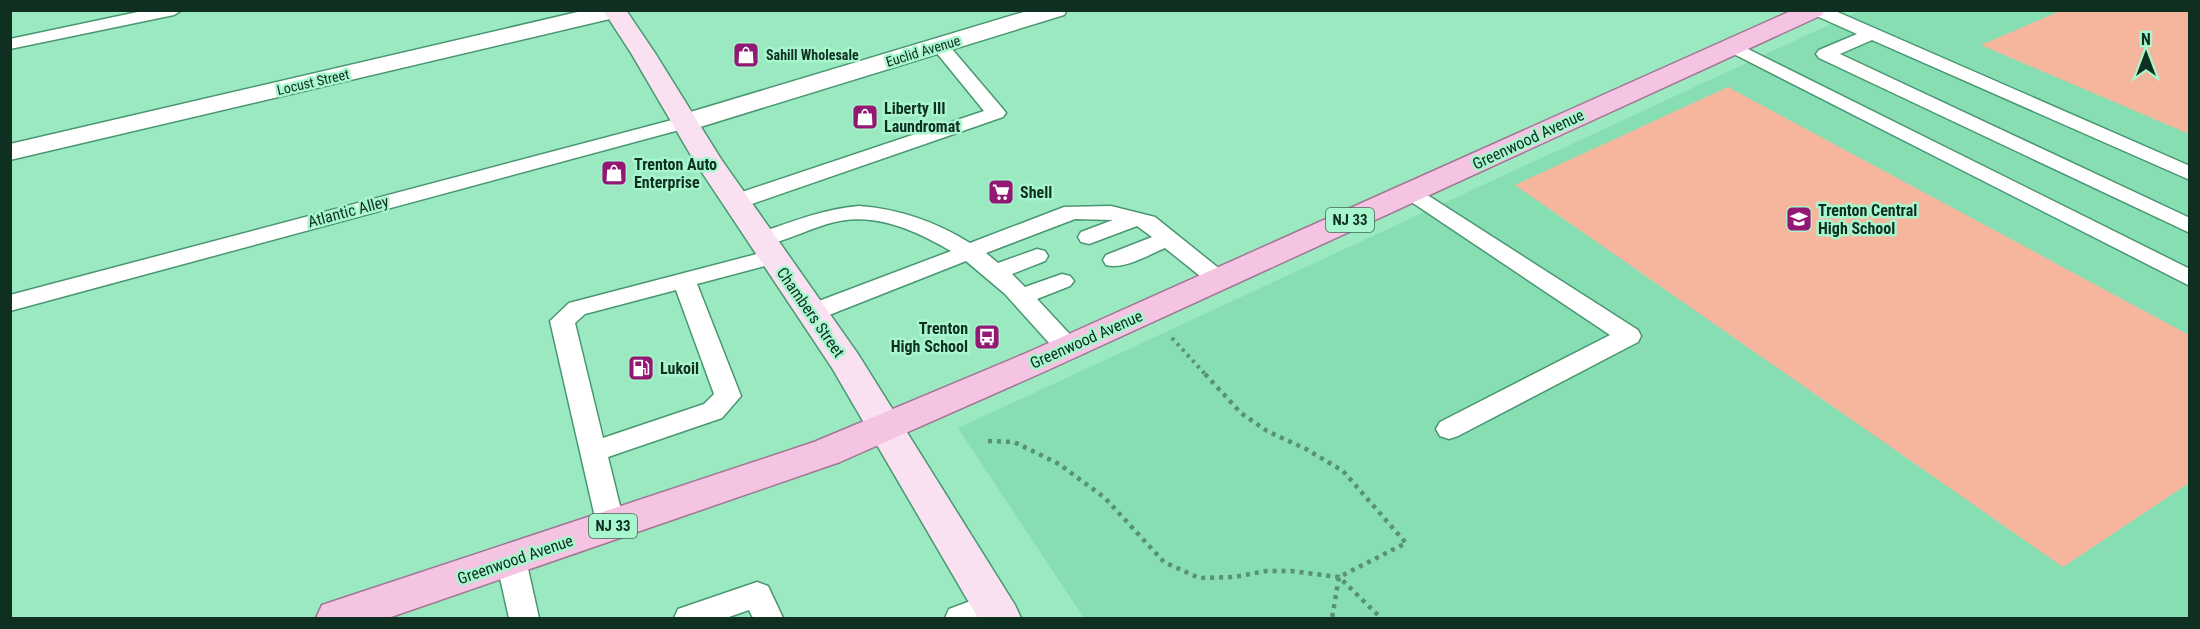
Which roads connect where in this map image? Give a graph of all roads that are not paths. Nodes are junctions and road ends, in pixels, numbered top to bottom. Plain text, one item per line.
1 (174, 10) edge
2 (1056, 10) edge
3 (1816, 10) edge
4 (614, 11) edge
5 (1873, 33) junction
6 (10, 44) edge
7 (940, 46) junction
8 (1732, 46) junction
9 (687, 122) junction
10 (10, 152) edge
11 (2190, 174) edge
12 (1411, 193) junction
13 (735, 202) junction
14 (1135, 219) junction
15 (2190, 227) edge
16 (1089, 237) dead end
17 (1167, 239) junction
18 (766, 248) junction
19 (969, 252) junction
20 (1037, 256) dead end
21 (1114, 260) dead end
22 (996, 272) junction
23 (1218, 279) junction
24 (2190, 279) edge
25 (684, 280) junction
26 (1062, 281) dead end
27 (1020, 297) junction
28 (10, 303) edge
29 (811, 313) junction
30 (1068, 348) junction
31 (885, 426) junction
32 (1449, 429) dead end
33 (594, 452) junction
34 (611, 526) junction
35 (511, 560) junction
36 (984, 614) edge
37 (337, 618) edge
38 (524, 618) edge
39 (688, 618) edge
40 (768, 618) edge

1 - 6 lane
2 - 7 street, Euclid Avenue
3 - 5 lane
3 - 8 main road, Greenwood Avenue / NJ 33
4 - 9 street, Chambers Street
4 - 10 street, Locust Street
5 - 11 lane
5 - 15 lane
7 - 9 street, Euclid Avenue
7 - 13 lane
8 - 12 main road, Greenwood Avenue / NJ 33
8 - 24 lane
9 - 13 street, Chambers Street
9 - 28 lane, Atlantic Alley
12 - 23 main road, Greenwood Avenue / NJ 33
12 - 32 lane
13 - 18 street, Chambers Street
14 - 16 lane
14 - 17 lane
14 - 19 lane
17 - 21 lane
17 - 23 lane
18 - 19 lane
18 - 25 lane
18 - 29 street, Chambers Street
19 - 22 lane
19 - 29 lane
20 - 22 lane
22 - 27 lane
23 - 30 main road, Greenwood Avenue / NJ 33
25 - 33 lane
25 - 33 lane
26 - 27 lane
27 - 30 lane
29 - 31 street, Chambers Street
30 - 31 main road, Greenwood Avenue / NJ 33
31 - 34 main road, Greenwood Avenue / NJ 33
31 - 36 street, Chambers Street
33 - 34 lane
34 - 35 main road, Greenwood Avenue / NJ 33
35 - 37 main road, Greenwood Avenue / NJ 33
35 - 38 lane
39 - 40 lane

